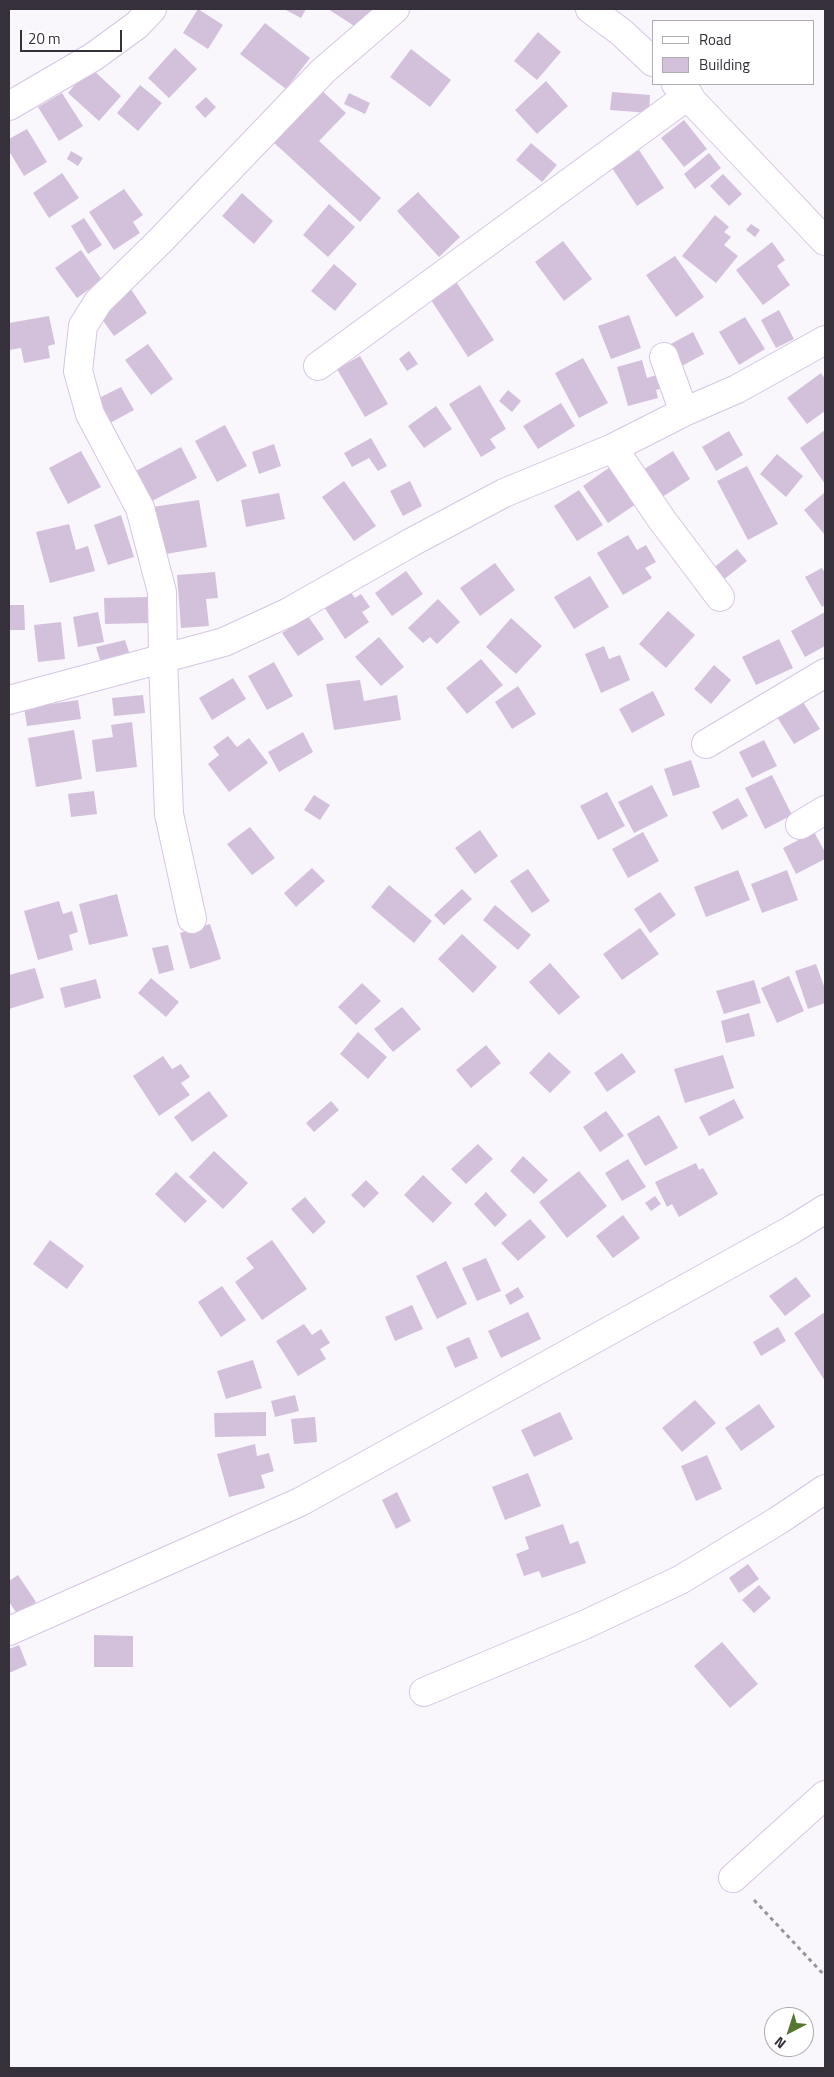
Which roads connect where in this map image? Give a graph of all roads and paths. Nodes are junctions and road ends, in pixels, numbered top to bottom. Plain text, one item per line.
1 (152, 9) edge
2 (395, 9) edge
3 (590, 9) edge
4 (652, 61) edge
5 (682, 89) edge
6 (9, 106) edge
7 (825, 241) edge
8 (825, 340) edge
9 (664, 356) dead end
10 (318, 366) dead end
11 (684, 412) junction
12 (614, 448) junction
13 (720, 597) dead end
14 (163, 660) junction
15 (825, 673) edge
16 (9, 700) edge
17 (706, 744) dead end
18 (825, 810) edge
19 (800, 825) dead end
20 (192, 919) dead end
21 (825, 1208) edge
22 (825, 1489) edge
23 (9, 1631) edge
24 (424, 1692) dead end
25 (825, 1796) edge
26 (733, 1878) joint
27 (825, 1976) edge

1 - 6 street
2 - 14 street
3 - 4 street
5 - 7 street
5 - 10 street
8 - 11 street
9 - 11 street
11 - 12 street
12 - 13 street
12 - 14 street
14 - 16 street
14 - 20 street
15 - 17 street
18 - 19 street
21 - 23 street
22 - 24 street
25 - 26 street
26 - 27 path

